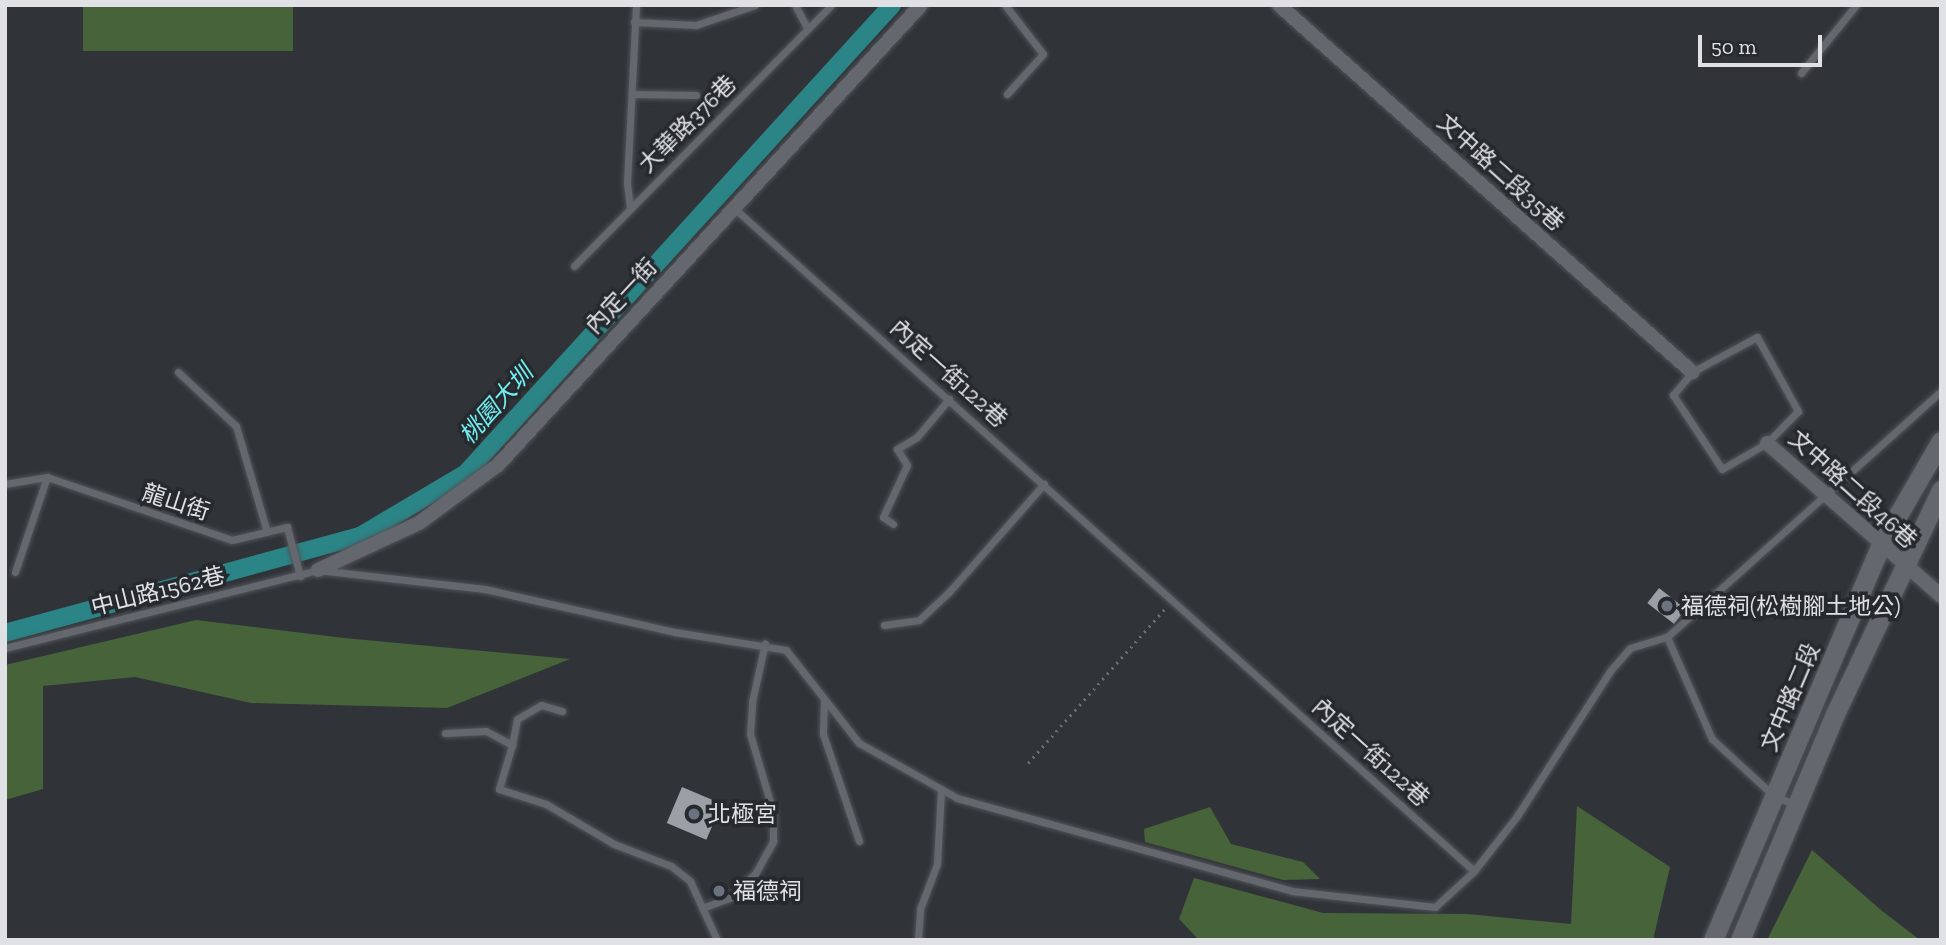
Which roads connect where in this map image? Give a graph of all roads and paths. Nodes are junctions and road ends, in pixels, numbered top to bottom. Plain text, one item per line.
1 (636, 5) edge
2 (755, 5) edge
3 (794, 5) edge
4 (831, 5) edge
5 (921, 5) edge
6 (1005, 5) edge
7 (1279, 5) edge
8 (1856, 5) edge
9 (634, 22) junction
10 (808, 29) junction
11 (1801, 73) dead end
12 (632, 94) junction
13 (1007, 94) dead end
14 (696, 95) dead end
15 (630, 208) junction
16 (735, 209) junction
17 (574, 266) dead end
18 (178, 372) dead end
19 (1692, 372) junction
20 (1941, 391) edge
21 (949, 399) junction
22 (1941, 441) edge
23 (1767, 443) junction
24 (47, 477) junction
25 (5, 484) edge
26 (1044, 484) junction
27 (1941, 490) edge
28 (1825, 498) junction
29 (893, 524) dead end
30 (267, 532) junction
31 (1881, 544) junction
32 (1903, 564) junction
33 (318, 570) junction
34 (15, 572) dead end
35 (300, 576) junction
36 (1939, 591) edge
37 (1173, 600) junction
38 (884, 625) dead end
39 (1667, 637) junction
40 (765, 643) junction
41 (5, 648) edge
42 (824, 702) junction
43 (562, 711) dead end
44 (445, 733) dead end
45 (512, 745) junction
46 (1028, 763) dead end
47 (940, 789) junction
48 (1774, 796) junction
49 (1797, 805) junction
50 (859, 841) dead end
51 (1474, 871) junction
52 (702, 908) junction
53 (717, 940) edge
54 (918, 940) edge
55 (1713, 940) edge
56 (1740, 940) edge

1 - 9 lane
2 - 9 lane
3 - 10 lane
4 - 10 lane, 大華路376巷
5 - 16 street, 內定一街
6 - 13 lane
7 - 19 street, 文中路二段35巷
8 - 11 lane
9 - 12 lane
10 - 15 lane, 大華路376巷
12 - 14 lane
12 - 15 lane
15 - 17 lane, 大華路376巷
16 - 21 lane, 內定一街122巷
16 - 33 street, 內定一街
18 - 30 lane
19 - 23 lane
19 - 23 lane
20 - 28 lane
21 - 26 lane, 內定一街122巷
21 - 29 lane
22 - 31 street, 文中路二段
23 - 28 street, 文中路二段46巷
24 - 25 lane, 龍山街
24 - 30 lane, 龍山街
24 - 34 lane
26 - 37 lane, 內定一街122巷
26 - 38 lane
27 - 32 street
28 - 31 street, 文中路二段46巷
28 - 39 lane
30 - 35 lane, 龍山街
31 - 32 street, 文中路二段46巷
31 - 48 street, 文中路二段
32 - 36 street, 文中路二段46巷
32 - 49 street
33 - 35 lane, 中山路1562巷
33 - 40 lane
35 - 41 lane, 中山路1562巷
37 - 46 path
37 - 51 lane, 內定一街122巷
39 - 48 lane
39 - 51 lane
40 - 42 lane
40 - 52 lane
42 - 47 lane
42 - 50 lane
43 - 45 lane
44 - 45 lane
45 - 52 lane
47 - 51 lane
47 - 54 lane
48 - 49 lane
48 - 55 street, 文中路二段
49 - 56 street
52 - 53 lane

